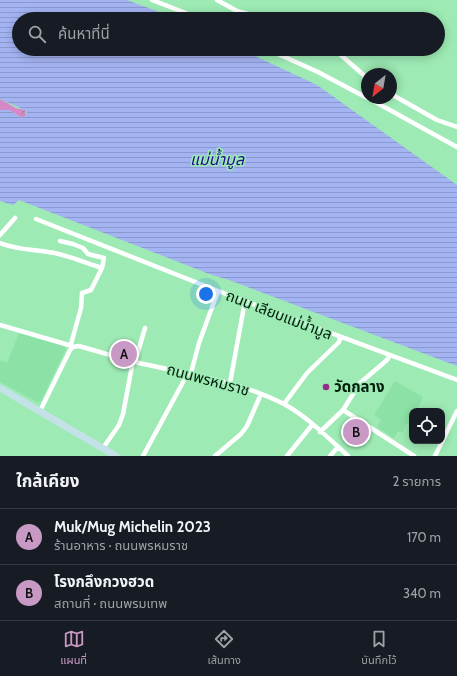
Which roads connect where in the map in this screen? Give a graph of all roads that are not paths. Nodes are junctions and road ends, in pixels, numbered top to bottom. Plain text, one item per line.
1 (152, 0) edge
2 (217, 0) edge
3 (224, 2) edge
4 (183, 12) edge
5 (241, 12) edge
6 (283, 56) edge
7 (342, 56) edge
8 (361, 73) edge
9 (361, 95) edge
10 (397, 97) edge
11 (378, 104) edge
12 (457, 127) edge
13 (457, 147) edge
14 (15, 218) dead end
15 (36, 219) dead end
16 (0, 235) edge
17 (60, 242) dead end
18 (0, 243) edge
19 (102, 268) junction
20 (218, 291) junction
21 (245, 301) junction
22 (0, 325) edge
23 (145, 328) dead end
24 (340, 338) junction
25 (72, 345) junction
26 (390, 355) junction
27 (134, 361) junction
28 (190, 373) junction
29 (457, 380) edge
30 (230, 382) junction
31 (0, 388) edge
32 (261, 394) junction
33 (284, 404) junction
34 (343, 410) junction
35 (457, 411) edge
36 (40, 412) junction
37 (312, 425) junction
38 (320, 432) junction
39 (338, 447) junction
40 (103, 448) junction
41 (116, 456) edge
42 (143, 456) edge
43 (215, 456) edge
44 (287, 456) edge
45 (330, 456) edge
46 (348, 456) edge
47 (414, 456) edge
48 (435, 456) edge

1 - 4 street
2 - 3 street
3 - 5 street
6 - 9 street
7 - 8 street
10 - 12 street
11 - 13 street
14 - 16 street
15 - 20 street, ถนน เลียบแม่น้ำมูล
17 - 19 street
18 - 19 street
19 - 25 street
20 - 21 street, ถนน เลียบแม่น้ำมูล
20 - 28 street
21 - 24 street, ถนน เลียบแม่น้ำมูล
21 - 30 street
22 - 25 street, ถนนพรหมราช
23 - 27 street
24 - 26 street, ถนน เลียบแม่น้ำมูล
24 - 33 street
25 - 27 street, ถนนพรหมราช
25 - 36 street
26 - 29 street, ถนน เลียบแม่น้ำมูล
26 - 34 street
27 - 28 street, ถนนพรหมราช
27 - 40 street
28 - 30 street, ถนนพรหมราช
28 - 42 street
30 - 32 street, ถนนพรหมราช
31 - 36 street
32 - 33 street, ถนนพรหมราช
32 - 43 street
33 - 37 street, ถนนพรหมราช
34 - 38 street
34 - 47 street
35 - 48 street
36 - 40 street
37 - 38 street, ถนนพรหมราช
37 - 44 street
38 - 39 street, ถนนพรหมราช
39 - 45 street
39 - 46 street, ถนนพรหมราช
40 - 41 street

